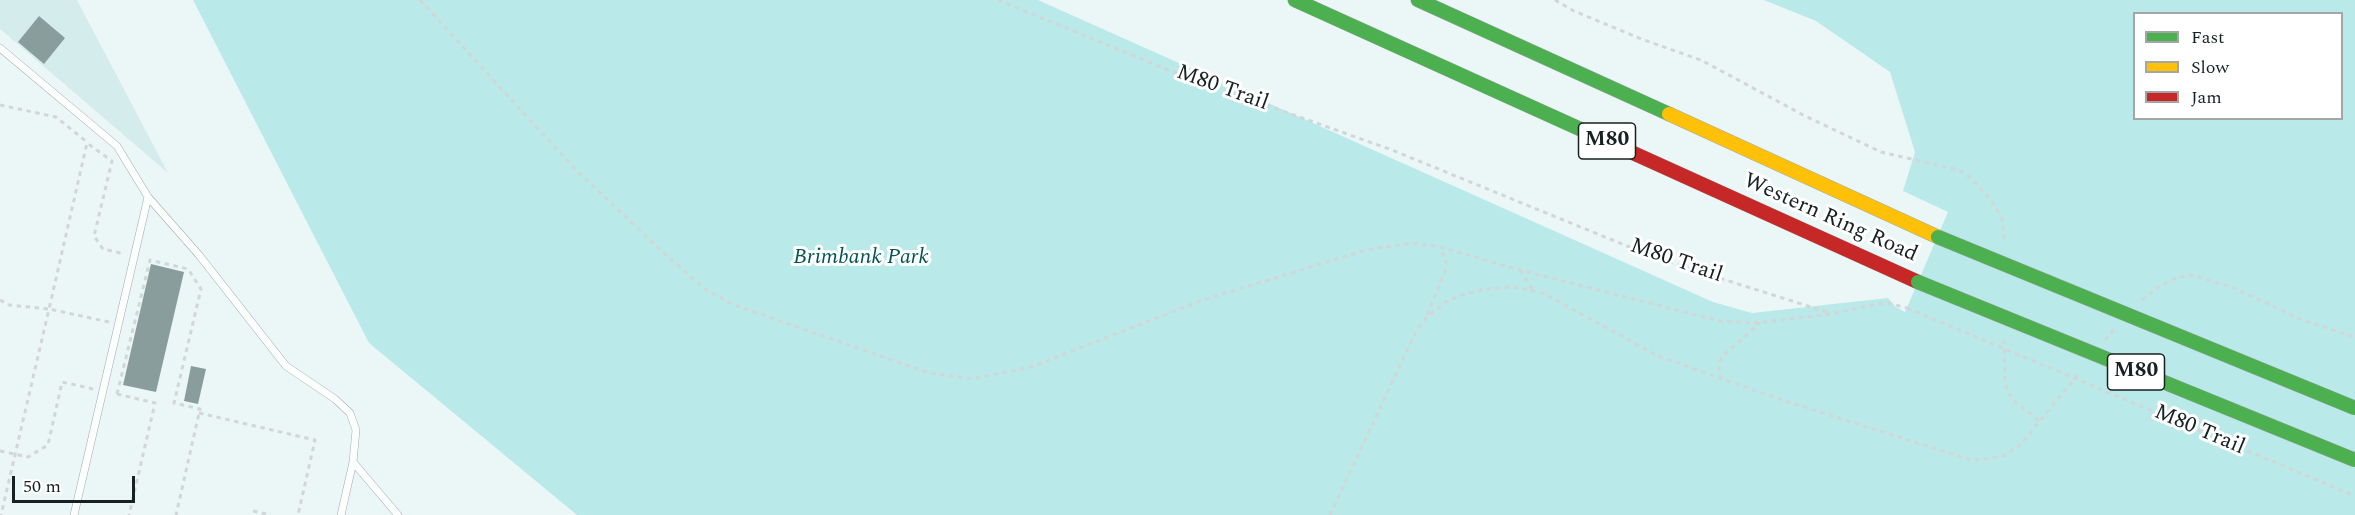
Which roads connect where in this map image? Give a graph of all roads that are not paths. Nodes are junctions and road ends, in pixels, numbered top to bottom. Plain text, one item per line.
1 (1295, 0) edge
2 (1418, 0) edge
3 (0, 48) edge
4 (148, 197) junction
5 (2355, 408) edge
6 (2355, 460) edge
7 (353, 462) junction
8 (74, 515) edge
9 (341, 515) edge
10 (398, 515) edge

1 - 6 highway, Western Ring Road / M80, bridge
2 - 5 highway, Western Ring Road / M80, bridge
3 - 4 lane
4 - 7 lane
4 - 8 lane
7 - 9 lane
7 - 10 lane

